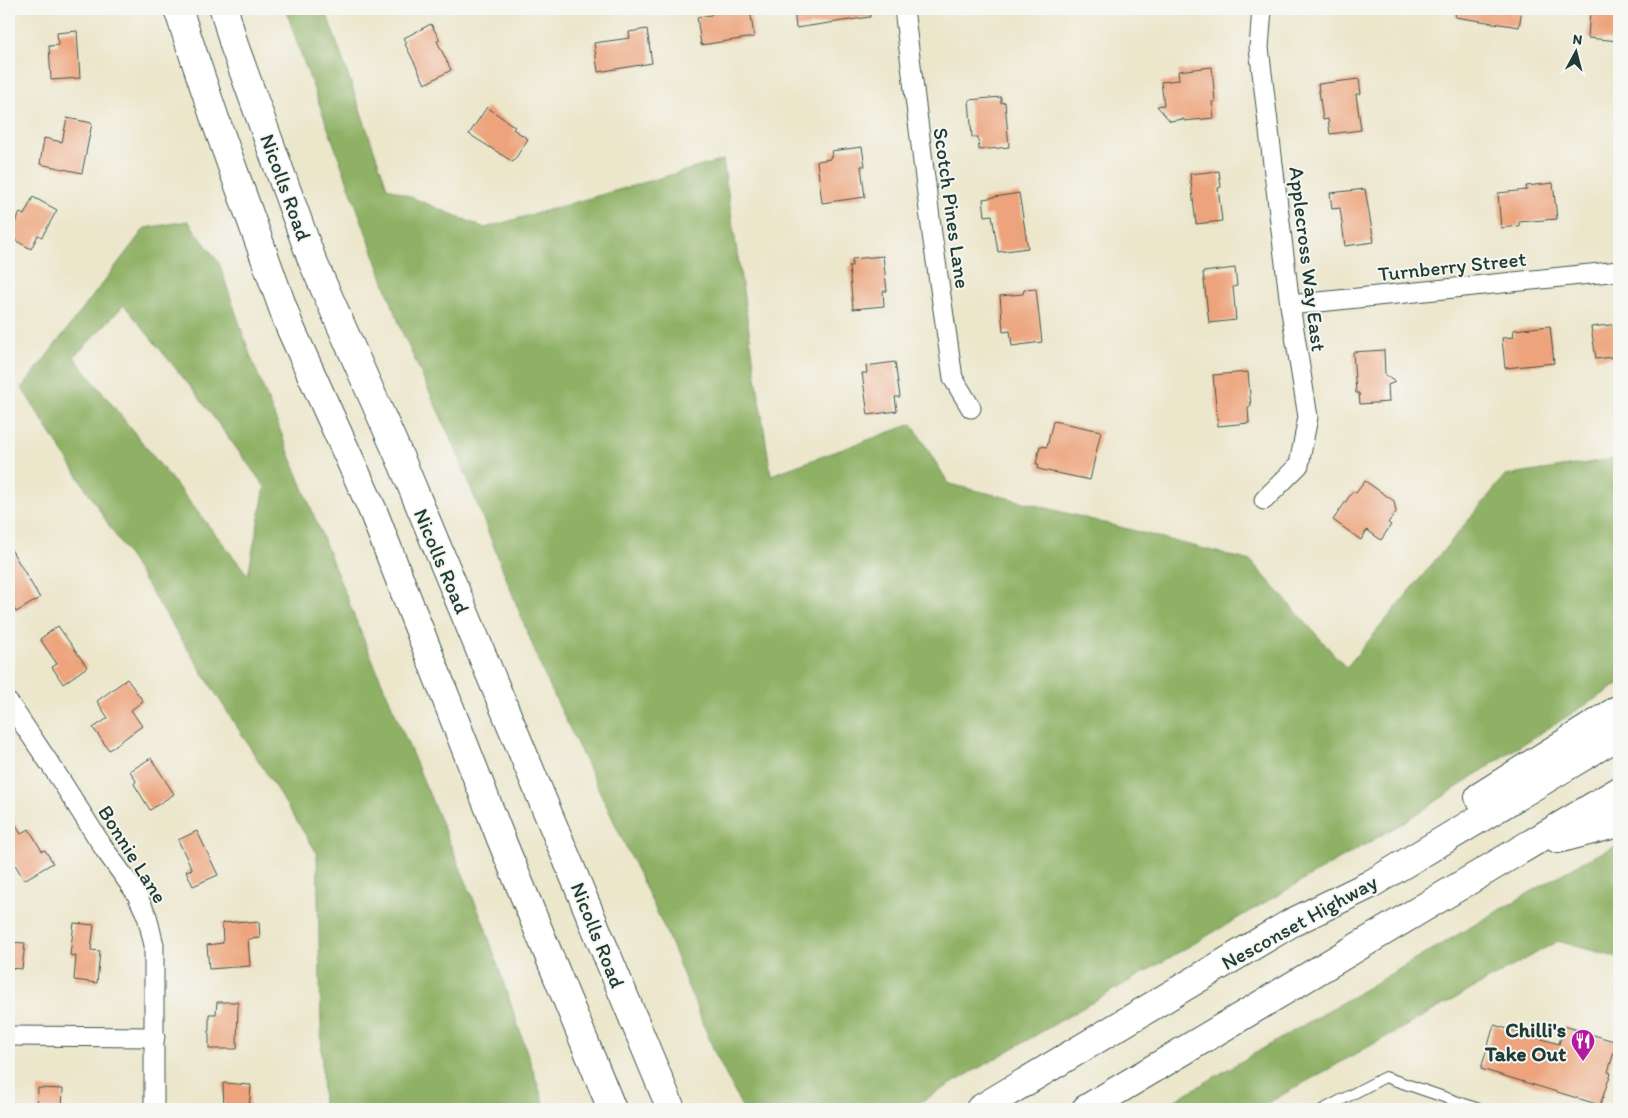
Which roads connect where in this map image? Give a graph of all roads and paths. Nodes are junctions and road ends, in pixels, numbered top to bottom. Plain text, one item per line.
1 (178, 9) edge
2 (224, 9) edge
3 (904, 9) edge
4 (1262, 9) edge
5 (1619, 271) edge
6 (1290, 305) junction
7 (971, 408) dead end
8 (1264, 500) dead end
9 (9, 703) edge
10 (1619, 709) edge
11 (1619, 735) edge
12 (1619, 791) edge
13 (1619, 823) edge
14 (1518, 851) junction
15 (1291, 923) junction
16 (637, 1029) junction
17 (9, 1036) edge
18 (155, 1037) junction
19 (609, 1104) edge
20 (982, 1108) edge
21 (154, 1109) edge
22 (671, 1109) edge
23 (691, 1109) edge
24 (1086, 1109) edge
25 (1324, 1109) edge
26 (1480, 1109) edge

1 - 19 highway, Nicolls Road
2 - 16 highway, Nicolls Road
3 - 7 street, Scotch Pines Lane
4 - 6 street, Applecross Way East
5 - 6 street, Turnberry Street
6 - 8 street, Applecross Way East
9 - 18 street, Bonnie Lane
10 - 15 highway
11 - 15 highway, Nesconset Highway
12 - 14 highway
13 - 14 highway
14 - 24 highway
15 - 20 highway, Nesconset Highway
16 - 22 highway, Nicolls Road
16 - 23 highway
17 - 18 street
18 - 21 street, Bonnie Lane
25 - 26 lane

